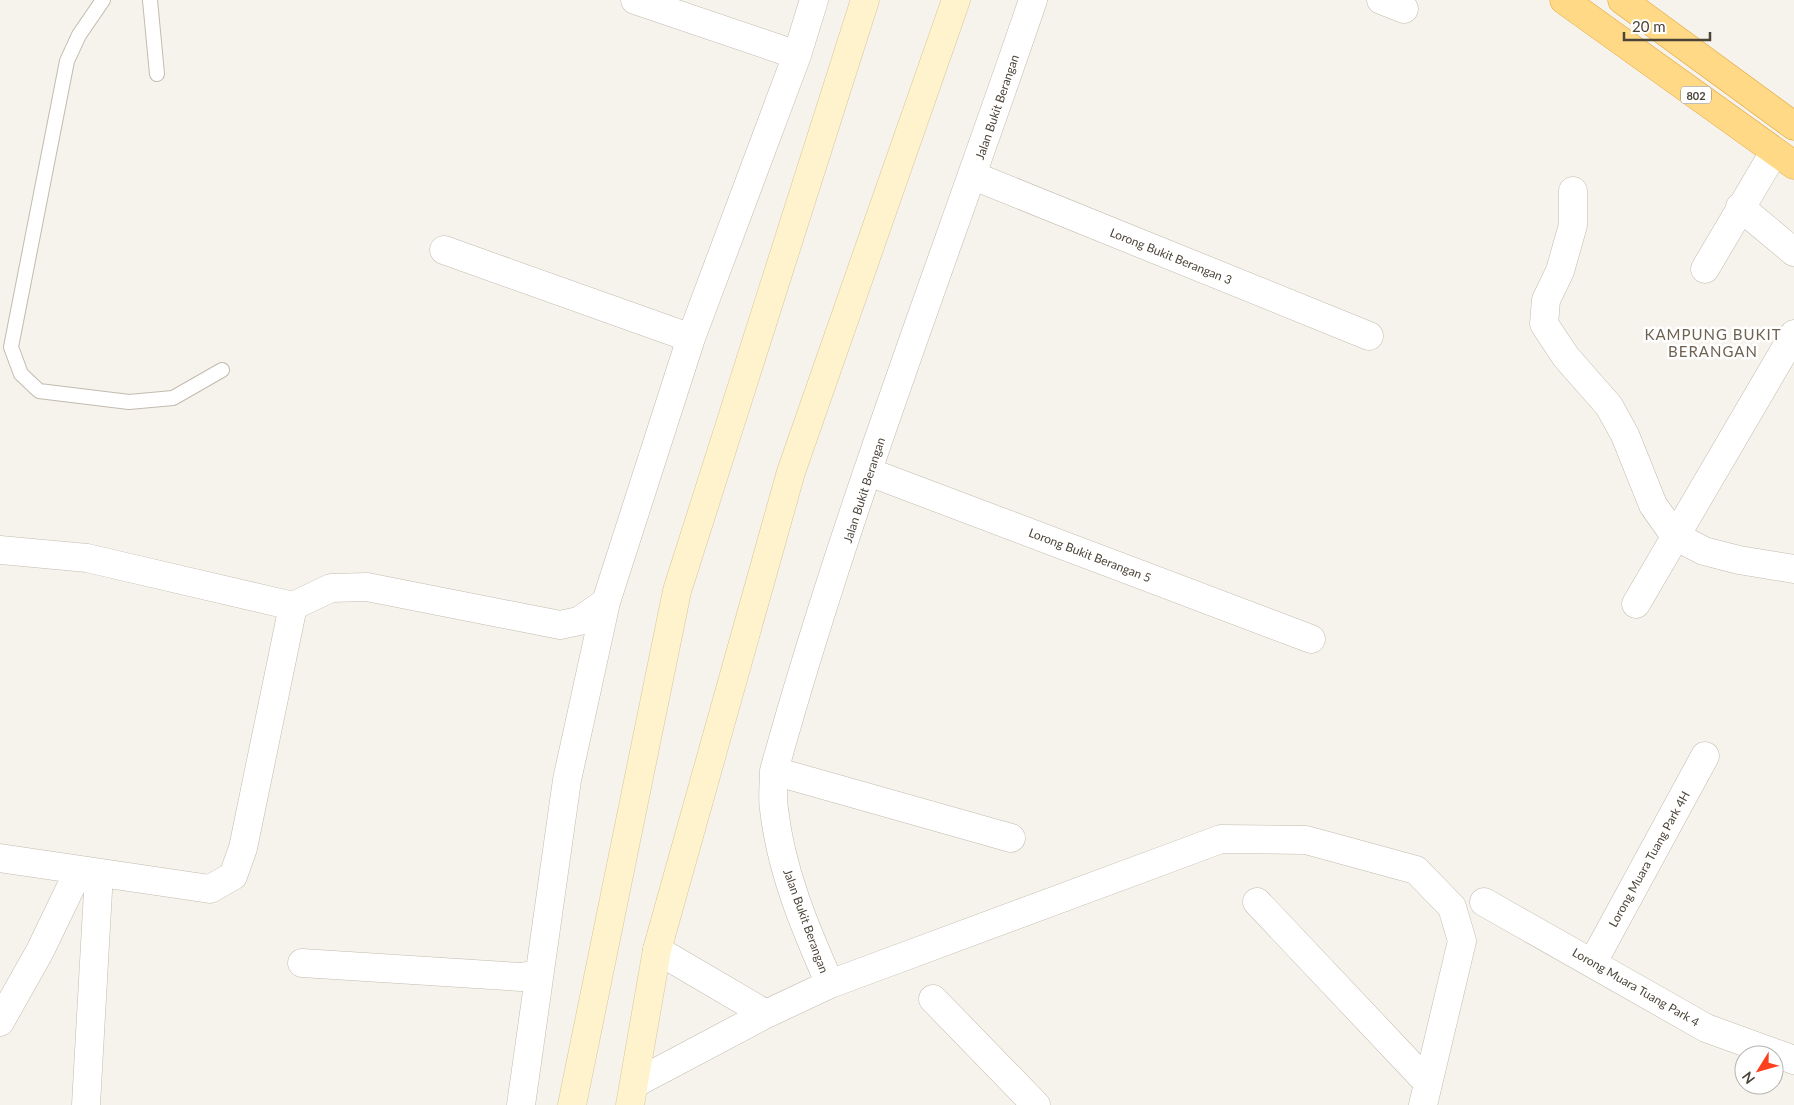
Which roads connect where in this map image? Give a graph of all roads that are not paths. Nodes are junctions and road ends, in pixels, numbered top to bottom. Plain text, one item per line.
1 (103, 0) edge
2 (150, 0) edge
3 (635, 0) edge
4 (814, 0) edge
5 (865, 0) edge
6 (956, 0) edge
7 (1033, 0) edge
8 (1564, 0) edge
9 (1622, 0) edge
10 (797, 54) junction
11 (157, 74) dead end
12 (1794, 126) edge
13 (1784, 158) edge
14 (974, 176) junction
15 (1573, 191) dead end
16 (1740, 207) junction
17 (444, 250) dead end
18 (1794, 252) edge
19 (1705, 269) dead end
20 (1794, 334) edge
21 (1369, 336) dead end
22 (691, 338) junction
23 (222, 370) dead end
24 (869, 472) junction
25 (1674, 536) junction
26 (0, 550) edge
27 (1794, 569) edge
28 (606, 602) junction
29 (1636, 604) dead end
30 (293, 606) junction
31 (1311, 639) dead end
32 (1705, 756) dead end
33 (774, 771) junction
34 (1011, 838) dead end
35 (0, 858) edge
36 (89, 871) junction
37 (1257, 902) dead end
38 (1484, 902) dead end
39 (657, 950) junction
40 (1592, 962) junction
41 (302, 963) dead end
42 (538, 974) junction
43 (830, 984) junction
44 (934, 999) dead end
45 (766, 1014) junction
46 (0, 1022) edge
47 (1794, 1060) edge
48 (1426, 1094) edge
49 (632, 1095) edge
50 (86, 1105) edge
51 (521, 1105) edge
52 (572, 1105) edge
53 (1036, 1105) edge

1 - 23 lane
2 - 11 lane
3 - 10 street
4 - 10 street
5 - 52 main road
6 - 39 main road
7 - 14 street, Jalan Bukit Berangan
8 - 13 highway, 802
9 - 12 highway, 802
10 - 22 street
13 - 16 street
14 - 21 street, Lorong Bukit Berangan 3
14 - 24 street, Jalan Bukit Berangan
15 - 25 street
16 - 18 street
16 - 19 street
17 - 22 street
20 - 25 street
22 - 28 street
24 - 31 street, Lorong Bukit Berangan 5
24 - 33 street, Jalan Bukit Berangan
25 - 27 street
25 - 29 street
26 - 30 street
28 - 30 street
28 - 42 street
30 - 36 street
32 - 40 street, Lorong Muara Tuang Park 4H
33 - 34 street
33 - 43 street, Jalan Bukit Berangan
35 - 36 street
36 - 46 street
36 - 50 street
37 - 48 street
38 - 40 street, Lorong Muara Tuang Park 4
39 - 45 street
39 - 49 main road
40 - 47 street, Lorong Muara Tuang Park 4
41 - 42 street
42 - 51 street
43 - 45 street
43 - 48 street
44 - 53 street
45 - 49 street

